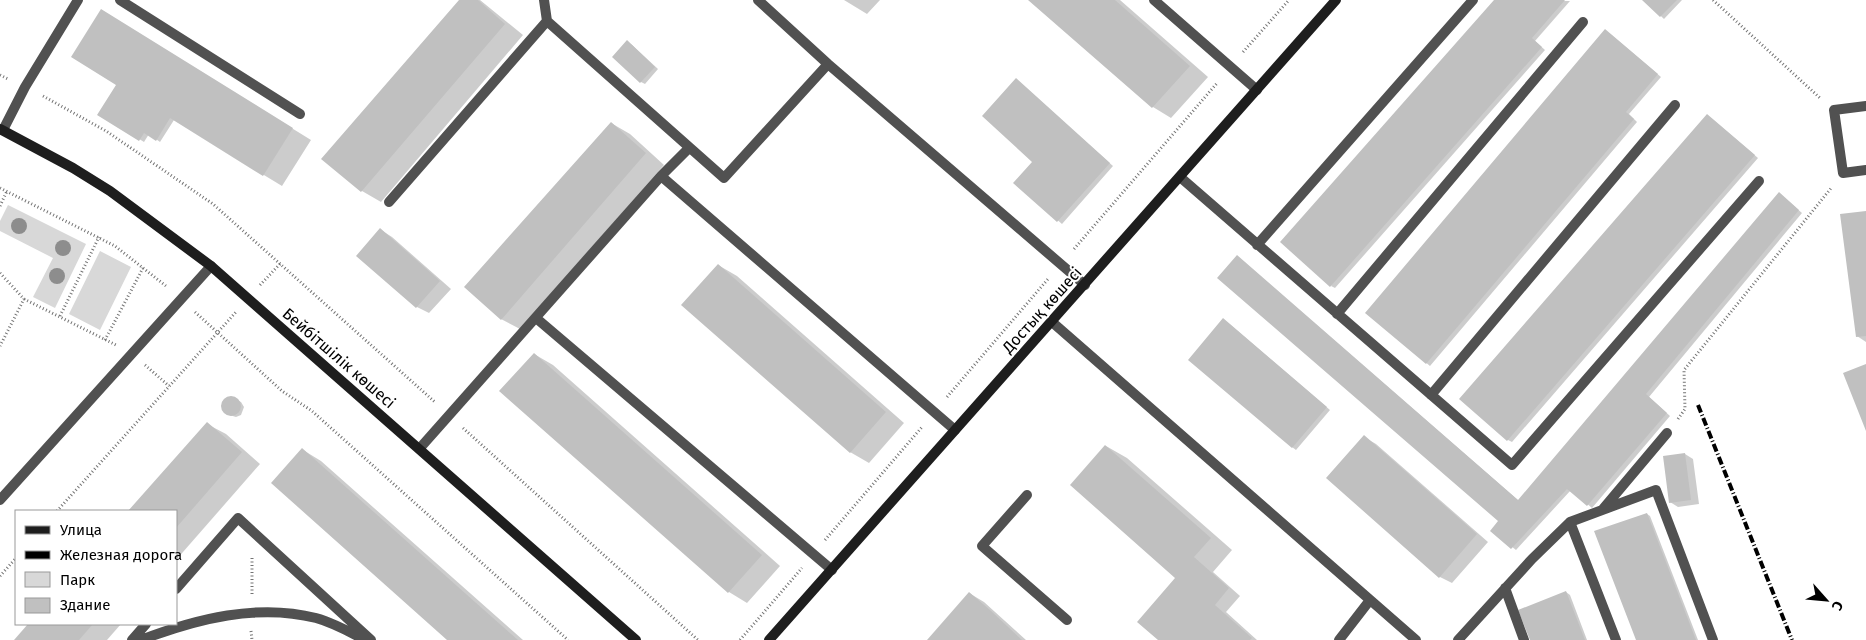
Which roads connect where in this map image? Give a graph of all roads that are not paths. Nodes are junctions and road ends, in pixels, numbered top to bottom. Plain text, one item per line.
1 (78, 0) edge
2 (120, 0) edge
3 (544, 0) edge
4 (758, 0) edge
5 (1154, 0) edge
6 (1336, 0) edge
7 (1473, 0) edge
8 (547, 21) junction
9 (1583, 22) dead end
10 (828, 64) junction
11 (1257, 90) junction
12 (1675, 105) dead end
13 (1866, 106) edge
14 (300, 114) dead end
15 (2, 130) edge
16 (688, 148) junction
17 (1866, 170) edge
18 (661, 176) junction
19 (1180, 177) junction
20 (1759, 181) dead end
21 (389, 202) dead end
22 (1257, 245) junction
23 (211, 266) junction
24 (1084, 285) junction
25 (1337, 314) junction
26 (536, 318) junction
27 (1052, 322) junction
28 (1431, 395) junction
29 (955, 430) junction
30 (1667, 433) road end
31 (420, 448) junction
32 (1027, 495) dead end
33 (0, 500) edge
34 (1602, 510) junction
35 (1570, 522) junction
36 (832, 570) junction
37 (178, 587) edge
38 (1506, 588) junction
39 (1370, 600) junction
40 (1067, 620) dead end
41 (145, 625) edge
42 (132, 640) edge
43 (141, 640) edge
44 (365, 640) edge
45 (371, 640) edge
46 (636, 640) edge
47 (769, 640) edge
48 (1339, 640) edge
49 (1416, 640) edge
50 (1458, 640) edge
51 (1524, 640) edge
52 (1616, 640) edge
53 (1713, 640) edge

1 - 15 street
2 - 14 street
3 - 8 street
4 - 10 street
5 - 11 street
6 - 11 street, Достық көшесі
7 - 22 street
8 - 16 street
8 - 21 street
9 - 25 street
10 - 16 street
10 - 24 street
11 - 19 street, Достық көшесі
12 - 28 street
13 - 17 street
15 - 23 street, Бейбітшілік көшесі
16 - 18 street
18 - 26 street
18 - 29 street
19 - 22 street
19 - 24 street, Достық көшесі
20 - 28 street
22 - 25 street
23 - 31 street, Бейбітшілік көшесі
23 - 33 street
24 - 27 street, Достық көшесі
25 - 28 street
26 - 31 street
26 - 36 street
27 - 29 street, Достық көшесі
27 - 39 street
29 - 36 street, Достық көшесі
30 - 34 street
31 - 46 street, Бейбітшілік көшесі
32 - 40 street
34 - 35 street
34 - 53 street
35 - 38 street
35 - 52 street
36 - 47 street, Достық көшесі
37 - 45 street
38 - 50 street
38 - 51 street
39 - 48 street
39 - 49 street
41 - 42 street
43 - 44 street

